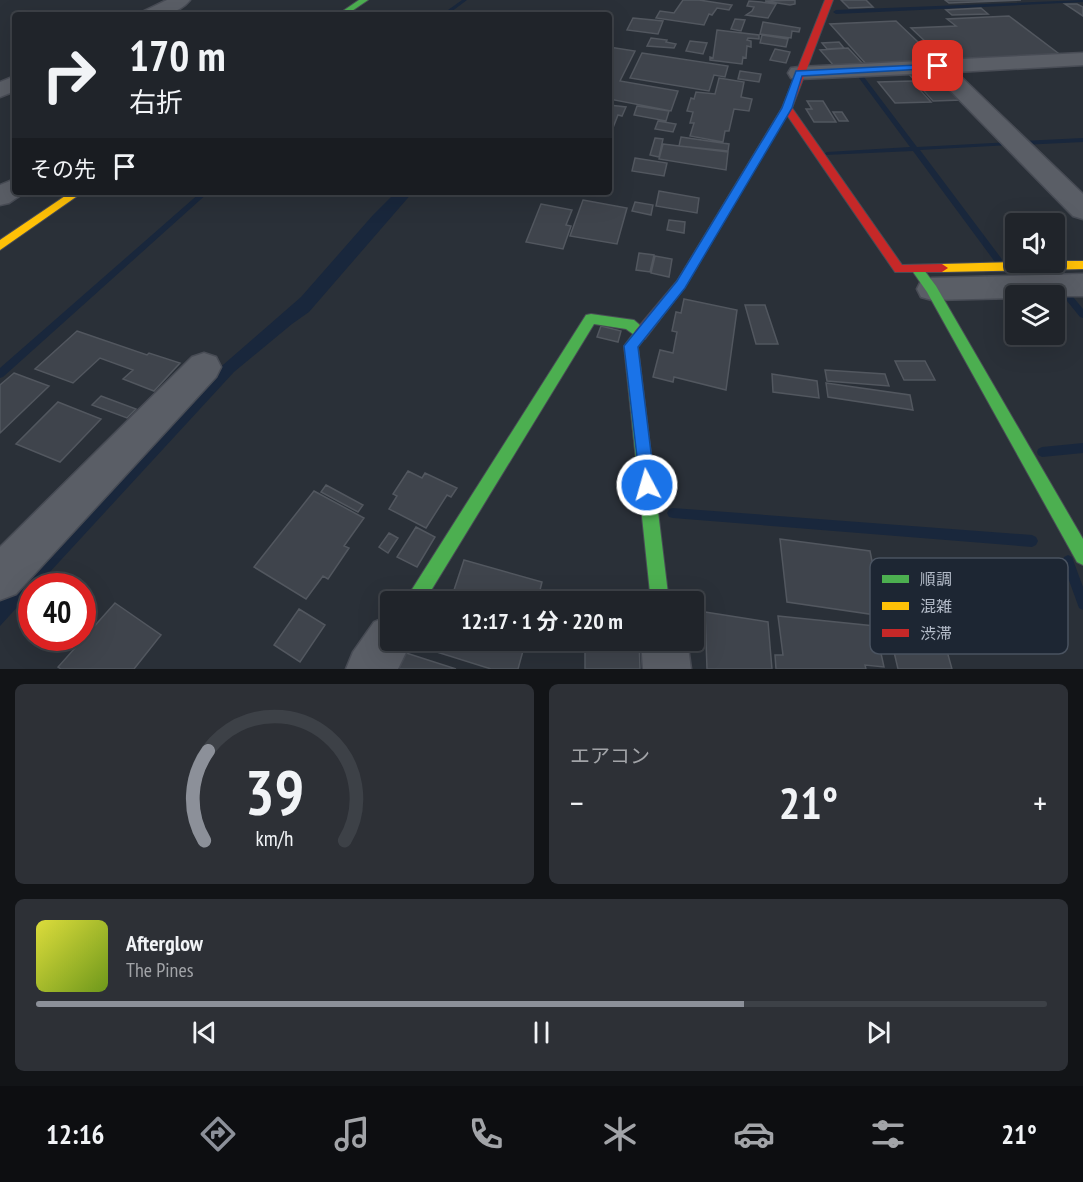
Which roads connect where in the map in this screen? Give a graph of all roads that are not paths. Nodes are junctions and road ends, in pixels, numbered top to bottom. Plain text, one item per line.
1 (181, 0) edge
2 (364, 0) edge
3 (829, 0) edge
4 (157, 12) edge
5 (346, 12) edge
6 (1083, 59) edge
7 (938, 66) junction
8 (799, 73) junction
9 (787, 108) junction
10 (74, 195) edge
11 (1083, 210) edge
12 (0, 246) edge
13 (1083, 265) edge
14 (924, 278) junction
15 (1083, 285) edge
16 (642, 333) junction
17 (204, 367) dead end
18 (1083, 556) edge
19 (0, 578) edge
20 (420, 591) edge
21 (659, 591) edge
22 (382, 651) edge
23 (665, 651) edge
24 (370, 669) edge
25 (667, 669) edge

1 - 4 street
2 - 5 street
3 - 8 street
6 - 7 street
7 - 8 street
7 - 11 street
8 - 9 street
9 - 14 street
9 - 16 street
10 - 12 street
13 - 14 street
14 - 15 street
14 - 18 street
16 - 20 street
16 - 21 street
17 - 19 street
22 - 24 street
23 - 25 street

